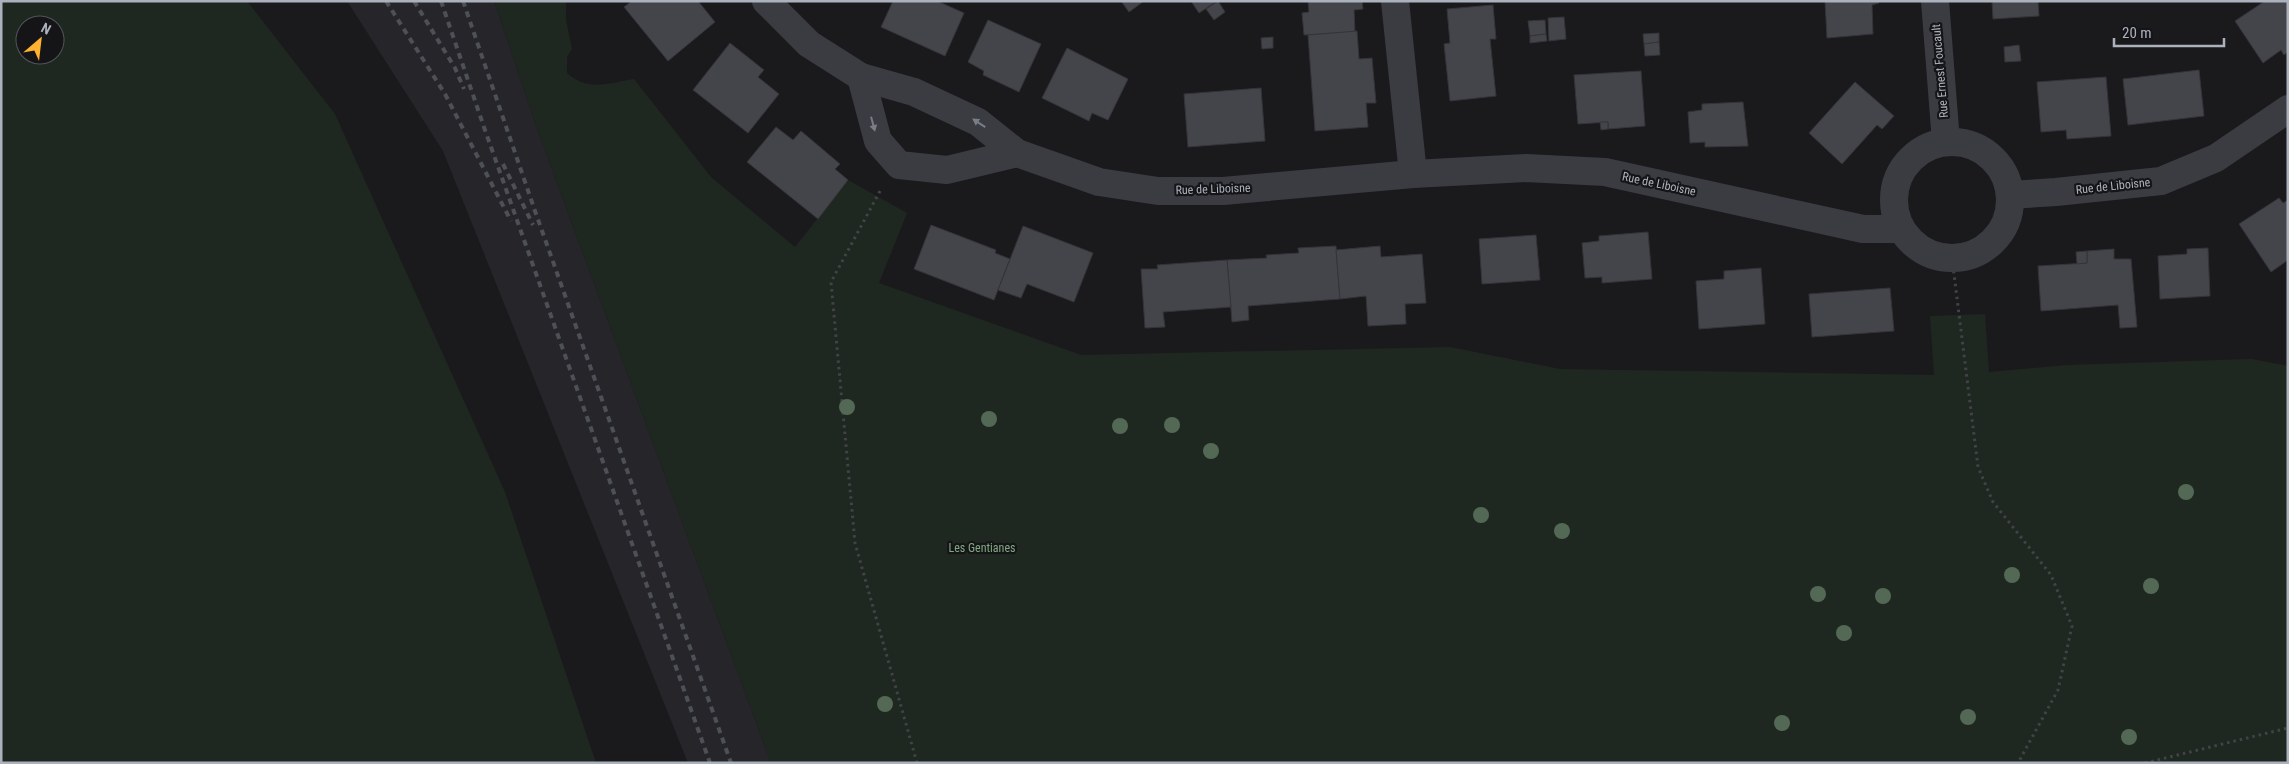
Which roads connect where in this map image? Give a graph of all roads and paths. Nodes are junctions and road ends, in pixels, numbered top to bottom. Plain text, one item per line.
1 (766, 1) edge
2 (1395, 1) edge
3 (1935, 1) edge
4 (860, 77) junction
5 (2288, 109) edge
6 (1946, 142) junction
7 (1017, 154) junction
8 (1413, 174) junction
9 (2010, 195) junction
10 (876, 196) dead end
11 (1901, 229) junction
12 (1952, 258) junction
13 (2288, 728) edge
14 (917, 763) edge
15 (2018, 763) edge
16 (2145, 763) edge

1 - 4 street, Rue de Liboisne
2 - 8 street
3 - 6 street, Rue Ernest Foucault
7 -> 4 street, Rue de Liboisne
4 -> 7 street
5 - 9 street, Rue de Liboisne
6 - 9 street
6 - 11 street
7 - 8 street, Rue de Liboisne
8 - 11 street, Rue de Liboisne
9 - 12 street
10 - 14 path
11 - 12 street
12 - 15 path
13 - 16 path

